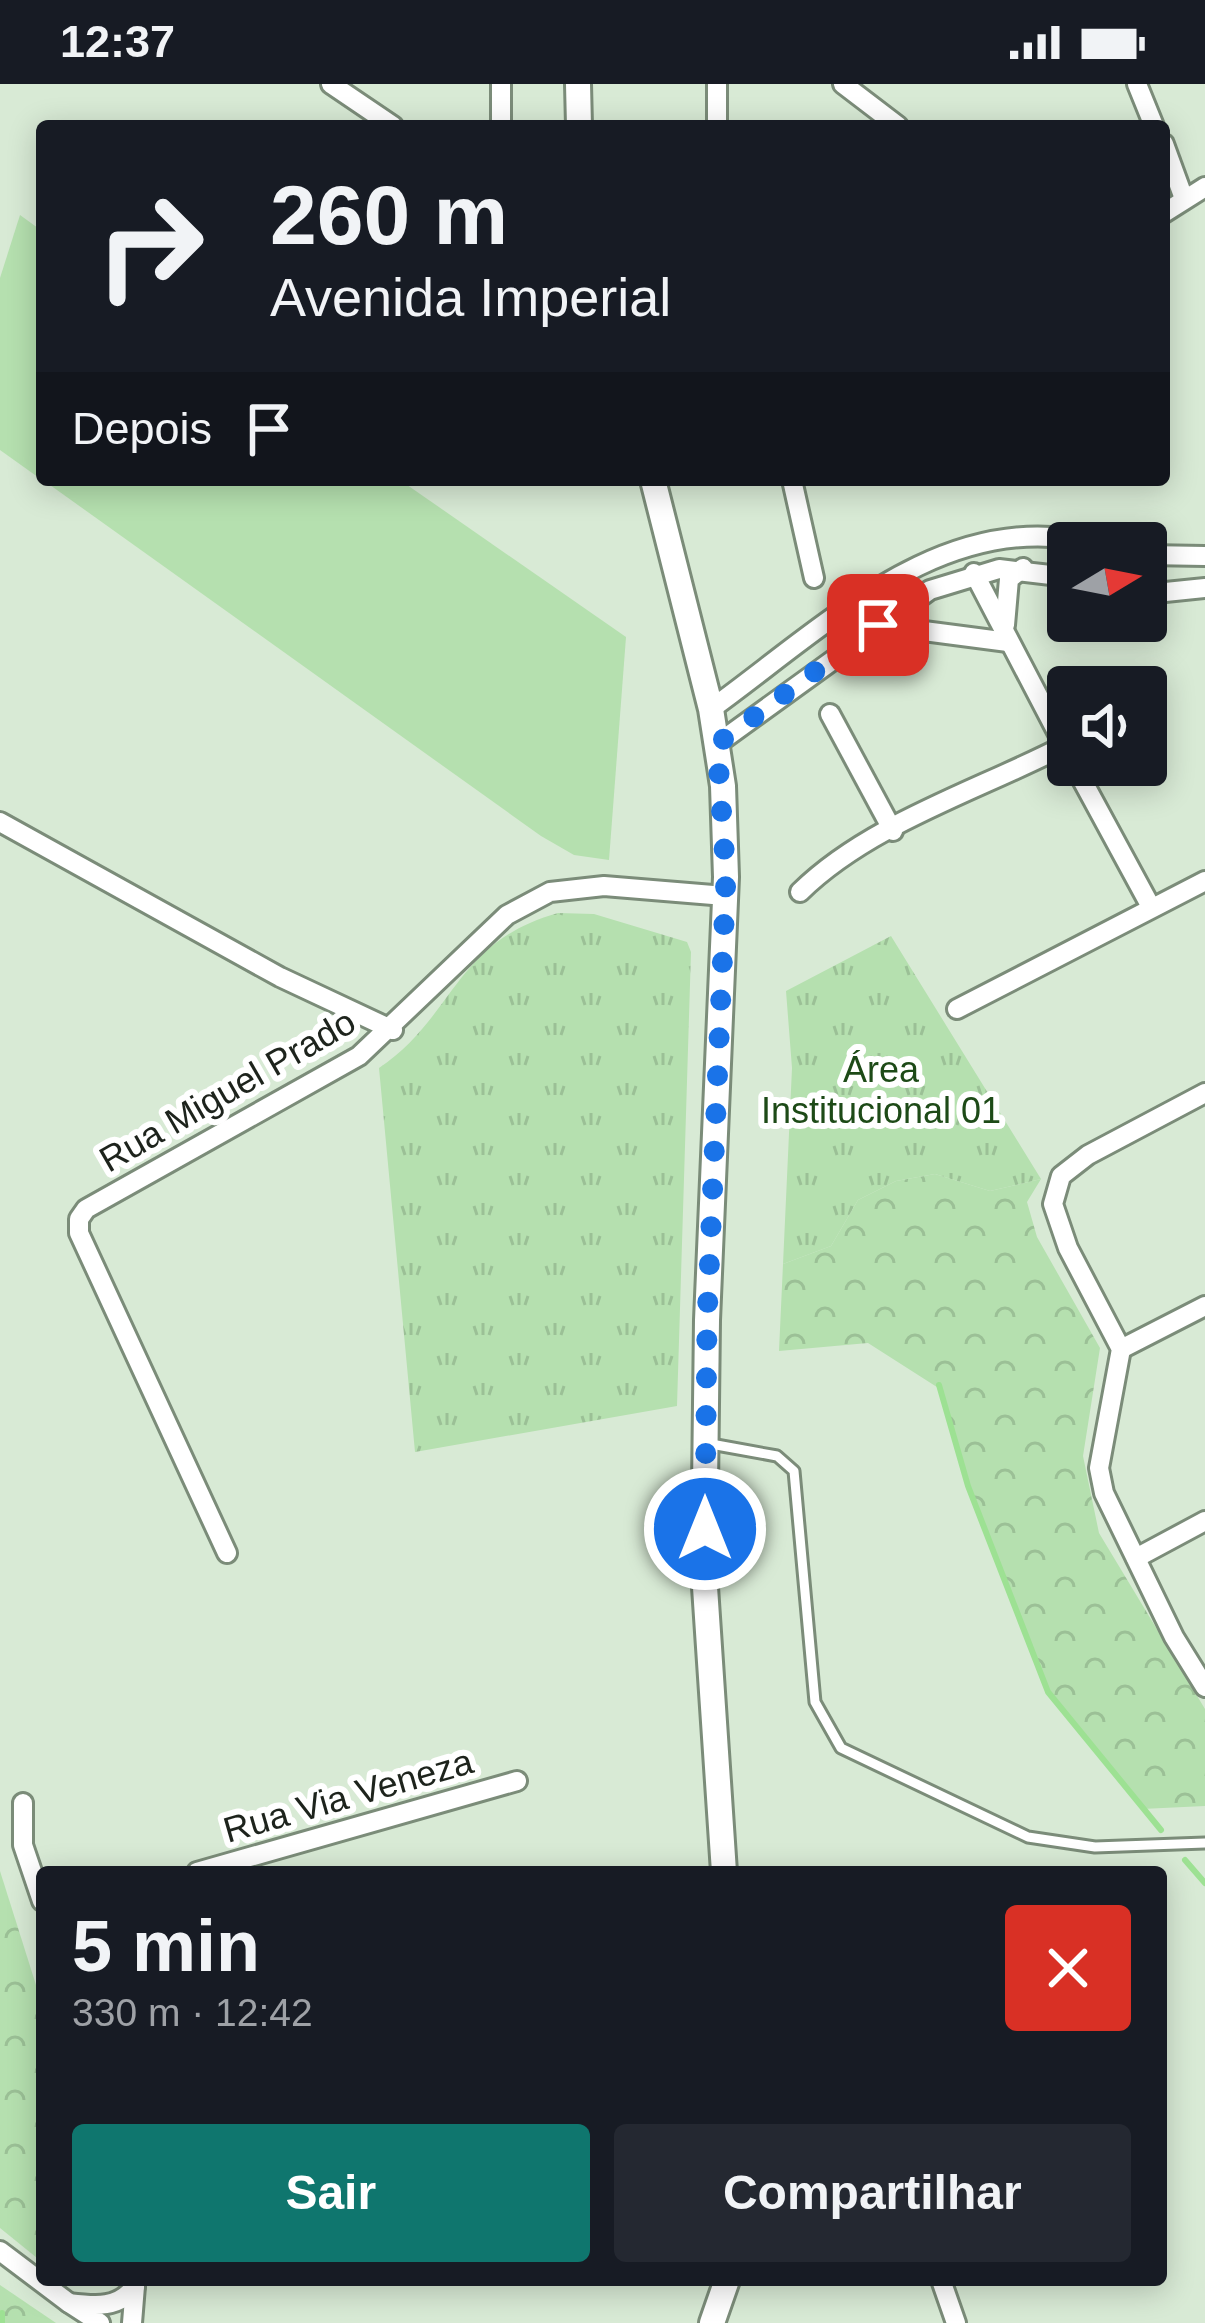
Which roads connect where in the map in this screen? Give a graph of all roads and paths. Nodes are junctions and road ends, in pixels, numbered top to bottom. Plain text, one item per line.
1 (331, 84) edge
2 (501, 84) edge
3 (578, 84) edge
4 (717, 84) edge
5 (843, 84) edge
6 (1136, 84) edge
7 (385, 120) edge
8 (501, 120) edge
9 (579, 120) edge
10 (717, 120) edge
11 (890, 120) edge
12 (1151, 120) edge
13 (1170, 160) edge
14 (1205, 187) edge
15 (1183, 196) junction
16 (1170, 208) edge
17 (655, 486) edge
18 (792, 486) edge
19 (1047, 537) edge
20 (1167, 555) edge
21 (1205, 556) edge
22 (1023, 568) junction
23 (974, 573) junction
24 (1047, 573) edge
25 (814, 578) dead end
26 (1205, 588) edge
27 (1167, 593) edge
28 (878, 625) junction
29 (1008, 642) junction
30 (712, 709) junction
31 (830, 714) dead end
32 (1047, 714) edge
33 (717, 744) junction
34 (1047, 758) edge
35 (1085, 786) edge
36 (0, 822) edge
37 (893, 831) junction
38 (1205, 881) edge
39 (800, 892) dead end
40 (724, 896) junction
41 (1151, 907) junction
42 (957, 1010) dead end
43 (393, 1030) junction
44 (1205, 1093) edge
45 (1205, 1306) edge
46 (1121, 1349) junction
47 (705, 1443) junction
48 (1205, 1521) edge
49 (226, 1553) dead end
50 (1136, 1558) junction
51 (1205, 1688) edge
52 (517, 1781) dead end
53 (23, 1803) dead end
54 (1205, 1843) edge
55 (218, 1866) edge
56 (724, 1866) edge
57 (36, 1883) edge
58 (0, 2251) edge
59 (36, 2278) edge
60 (46, 2286) edge
61 (133, 2286) edge
62 (135, 2286) edge
63 (725, 2286) edge
64 (943, 2286) edge
65 (69, 2303) junction
66 (100, 2323) edge
67 (132, 2323) edge
68 (712, 2323) edge
69 (956, 2323) edge

1 - 7 street
2 - 8 street
3 - 9 street
4 - 10 street
5 - 11 street
6 - 12 street
13 - 15 street
14 - 15 street
15 - 16 street
17 - 30 street
18 - 25 street
19 - 30 street
20 - 21 street
22 - 23 street
22 - 24 street
22 - 29 street
23 - 28 street
23 - 29 street
26 - 27 street
28 - 29 street
28 - 33 street
29 - 32 street
30 - 33 street
31 - 37 street
33 - 40 street
34 - 37 street
35 - 41 street
36 - 43 street
37 - 39 street
38 - 41 street
40 - 43 street, Rua Miguel Prado
40 - 47 street
41 - 42 street
43 - 49 street, Rua Miguel Prado
44 - 46 street
45 - 46 street
46 - 50 street
47 - 54 lane
47 - 56 street
48 - 50 street
50 - 51 street
52 - 55 street, Rua Via Veneza
53 - 57 street
58 - 59 street
60 - 65 street
61 - 65 street
62 - 67 street
63 - 68 street
64 - 69 street
65 - 66 street

